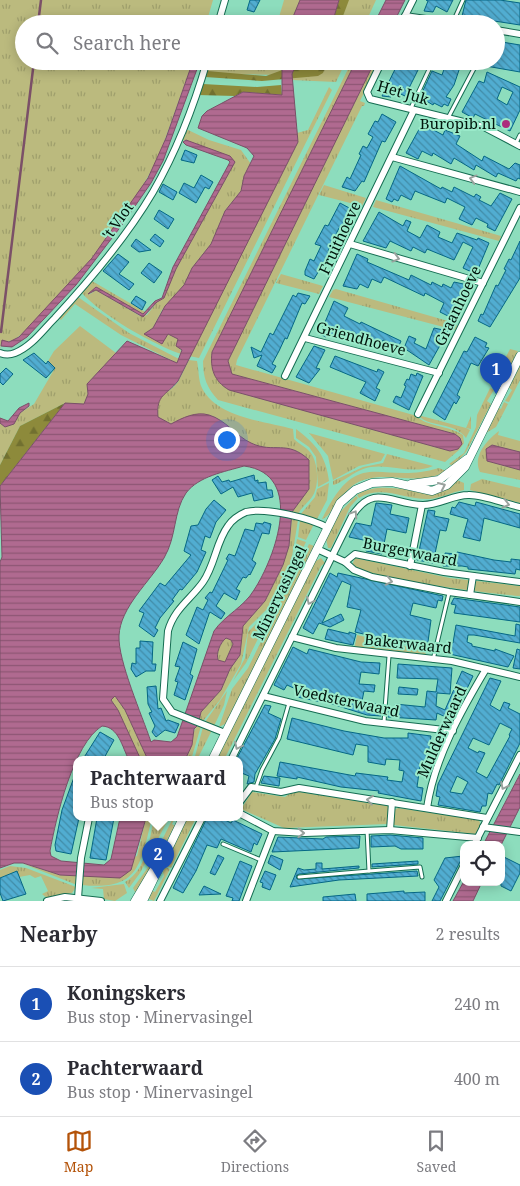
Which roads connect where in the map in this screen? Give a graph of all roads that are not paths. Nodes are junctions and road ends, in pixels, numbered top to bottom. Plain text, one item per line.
1 (225, 0) edge
2 (413, 0) edge
3 (464, 0) edge
4 (221, 15) edge
5 (406, 15) edge
6 (456, 15) edge
7 (505, 32) edge
8 (520, 34) edge
9 (204, 70) edge
10 (378, 70) edge
11 (429, 70) edge
12 (473, 70) edge
13 (412, 110) junction
14 (448, 118) junction
15 (520, 135) edge
16 (518, 145) edge
17 (392, 157) junction
18 (520, 192) edge
19 (520, 208) edge
20 (350, 244) junction
21 (483, 283) junction
22 (305, 338) junction
23 (0, 353) edge
24 (520, 356) edge
25 (439, 373) junction
26 (285, 376) dead end
27 (418, 414) dead end
28 (422, 505) junction
29 (520, 507) edge
30 (328, 528) junction
31 (317, 549) junction
32 (331, 557) junction
33 (345, 562) junction
34 (410, 566) junction
35 (473, 576) junction
36 (520, 582) edge
37 (450, 592) junction
38 (470, 595) junction
39 (520, 602) edge
40 (292, 637) junction
41 (389, 656) junction
42 (433, 660) junction
43 (486, 669) junction
44 (520, 677) edge
45 (264, 696) junction
46 (289, 703) junction
47 (384, 724) junction
48 (453, 731) junction
49 (225, 733) junction
50 (520, 755) edge
51 (214, 756) edge
52 (233, 756) edge
53 (256, 787) junction
54 (243, 796) edge
55 (392, 802) junction
56 (427, 808) junction
57 (243, 814) edge
58 (487, 818) junction
59 (88, 821) edge
60 (182, 821) edge
61 (200, 821) edge
62 (486, 828) junction
63 (368, 830) junction
64 (390, 830) junction
65 (273, 831) junction
66 (520, 832) edge
67 (478, 838) junction
68 (476, 841) edge
69 (223, 844) dead end
70 (166, 852) junction
71 (262, 861) junction
72 (369, 871) junction
73 (460, 873) edge
74 (299, 877) dead end
75 (422, 877) dead end
76 (78, 898) junction
77 (47, 901) edge
78 (101, 901) edge
79 (135, 901) edge
80 (144, 901) edge
81 (160, 901) edge
82 (246, 901) edge
83 (446, 901) edge

1 - 4 street
2 - 5 street
3 - 6 lane
7 - 8 street
9 - 23 street, 't Vlot
10 - 13 street, Het Juk
11 - 13 lane
12 - 14 lane
13 - 14 street, Het Juk
13 - 17 street, Fruithoeve
14 - 16 street, Het Juk
15 - 16 lane
18 -> 17 street
17 - 20 street, Fruithoeve
19 - 21 street, Graanhoeve
20 -> 21 street
20 - 22 street, Fruithoeve
21 - 25 street, Graanhoeve
22 - 25 street, Griendhoeve
22 - 26 street, Fruithoeve
24 - 30 street, Minervasingel
25 - 27 street, Graanhoeve
28 -> 29 street
32 -> 28 street
28 - 34 street
30 - 31 street, Minervasingel
30 - 49 street
31 - 32 street, Burgerwaard
31 - 49 street, Minervasingel
32 - 33 street, Burgerwaard
32 -> 40 street
33 - 34 street, Burgerwaard
33 -> 37 street, Burgerwaard
34 - 35 street, Burgerwaard
35 - 36 street, Burgerwaard
35 - 38 street, Burgerwaard
37 - 38 street, Burgerwaard
37 - 42 lane
38 - 39 street, Burgerwaard
40 - 41 street, Bakerwaard
40 - 45 street
41 - 42 street, Bakerwaard
41 - 47 lane
42 - 43 street, Bakerwaard
43 - 44 street, Bakerwaard
43 - 48 street, Mulderwaard
45 - 46 street, Voedsterwaard
45 -> 52 street
46 - 47 street, Voedsterwaard
46 - 53 lane
47 - 48 street, Voedsterwaard
48 - 56 street, Mulderwaard
49 - 51 street, Minervasingel
50 -> 58 street
53 - 54 street
55 -> 53 street
55 - 56 street
55 - 64 street
56 - 58 street
57 - 65 street
58 - 62 street
59 - 76 street
60 - 70 street
61 - 81 street
62 - 66 street
62 - 67 street
63 - 64 street
65 -> 63 street
63 - 72 lane
64 - 67 street
65 - 71 street
67 - 68 street
69 - 71 lane
70 - 79 street
70 - 80 street
71 - 82 street
72 - 74 lane
72 - 75 lane
73 - 83 street
76 - 77 street
76 - 78 street

